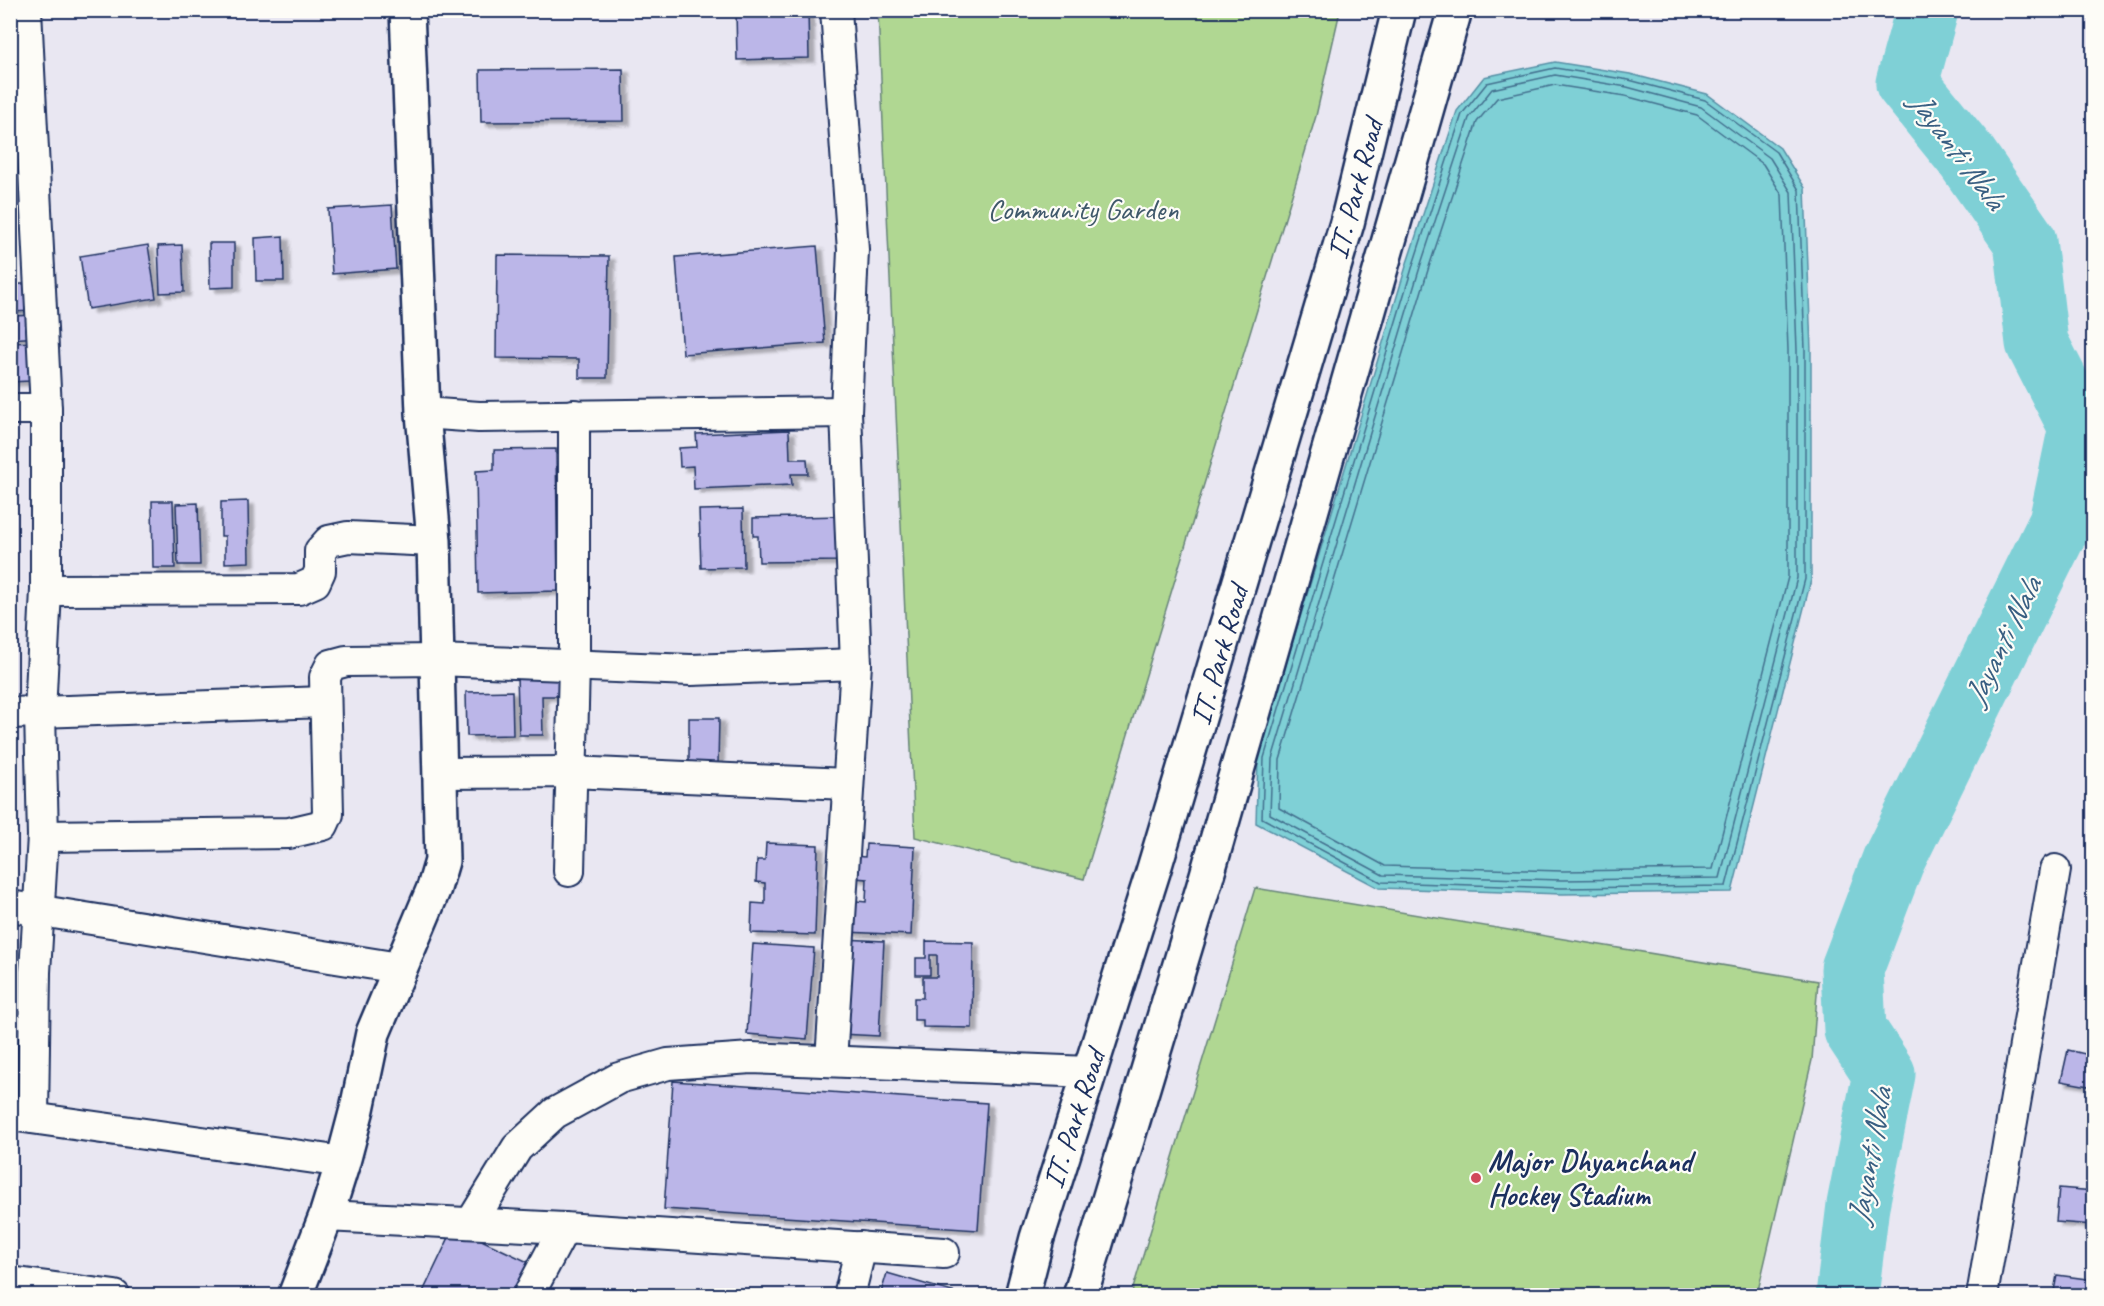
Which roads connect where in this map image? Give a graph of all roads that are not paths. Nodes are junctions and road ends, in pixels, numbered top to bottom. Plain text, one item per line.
1 (26, 10) edge
2 (407, 10) edge
3 (836, 10) edge
4 (1400, 10) edge
5 (1455, 10) edge
6 (10, 409) edge
7 (46, 409) junction
8 (846, 412) junction
9 (423, 413) junction
10 (574, 415) junction
11 (434, 541) junction
12 (46, 590) junction
13 (438, 660) junction
14 (574, 664) junction
15 (856, 664) junction
16 (325, 702) junction
17 (10, 713) edge
18 (40, 713) junction
19 (571, 772) junction
20 (440, 773) junction
21 (847, 784) junction
22 (43, 836) junction
23 (2055, 870) dead end
24 (569, 871) dead end
25 (25, 907) edge
26 (399, 968) junction
27 (831, 1061) junction
28 (1089, 1072) junction
29 (22, 1116) edge
30 (343, 1162) junction
31 (326, 1216) junction
32 (471, 1223) junction
33 (564, 1228) junction
34 (861, 1247) junction
35 (944, 1253) dead end
36 (10, 1282) edge
37 (115, 1296) edge
38 (296, 1296) edge
39 (528, 1296) edge
40 (849, 1296) edge
41 (1022, 1296) edge
42 (1080, 1296) edge
43 (1982, 1296) edge

1 - 7 street
2 - 9 main road
3 - 8 street
4 - 28 main road, IT. Park Road
5 - 42 main road, IT. Park Road
6 - 7 street
7 - 12 street
8 - 10 street
8 - 15 street
9 - 10 street
9 - 11 main road
10 - 14 street
11 - 12 street
11 - 13 main road
12 - 18 street
13 - 14 street
13 - 16 street
13 - 20 main road
14 - 15 street
14 - 19 street
15 - 21 street
16 - 18 street
16 - 22 street
17 - 18 street
18 - 22 street
19 - 20 street
19 - 21 street
19 - 24 street
20 - 26 main road
21 - 27 street
22 - 25 street
23 - 43 street
25 - 26 street
25 - 29 street
26 - 30 main road
27 - 28 street
27 - 32 street
28 - 41 main road, IT. Park Road
29 - 30 street
30 - 31 main road
31 - 32 street
31 - 38 main road
32 - 33 street
33 - 34 street
33 - 39 street
34 - 35 street
34 - 40 street
36 - 37 street

